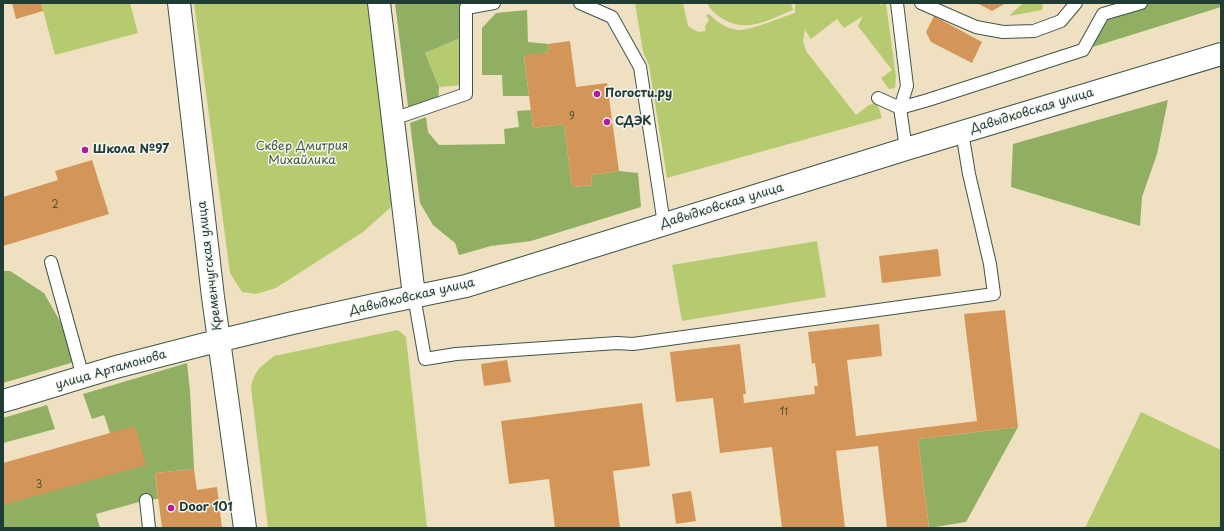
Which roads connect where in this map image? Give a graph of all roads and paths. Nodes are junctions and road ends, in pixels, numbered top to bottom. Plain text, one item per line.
1 (179, 3) edge
2 (379, 3) edge
3 (494, 3) edge
4 (580, 3) edge
5 (897, 3) edge
6 (921, 3) edge
7 (1076, 3) edge
8 (1141, 3) edge
9 (1221, 54) edge
10 (878, 98) dead end
11 (900, 108) junction
12 (393, 119) junction
13 (962, 132) junction
14 (906, 149) junction
15 (664, 224) junction
16 (50, 262) dead end
17 (414, 296) junction
18 (219, 340) junction
19 (84, 377) junction
20 (3, 401) edge
21 (146, 500) dead end
22 (149, 528) edge
23 (245, 528) edge

1 - 18 street, Кременчугская улица
2 - 12 street
3 - 12 lane
4 - 15 lane
5 - 11 lane
6 - 7 lane
8 - 11 lane
9 - 13 street, Давыдковская улица
10 - 11 lane
11 - 14 lane
12 - 17 street
13 - 14 street, Давыдковская улица
13 - 17 lane
14 - 15 street, Давыдковская улица
15 - 17 street, Давыдковская улица
16 - 19 lane
17 - 18 street, Давыдковская улица
18 - 19 street, улица Артамонова
18 - 23 street, Кременчугская улица
19 - 20 street, улица Артамонова
21 - 22 lane

